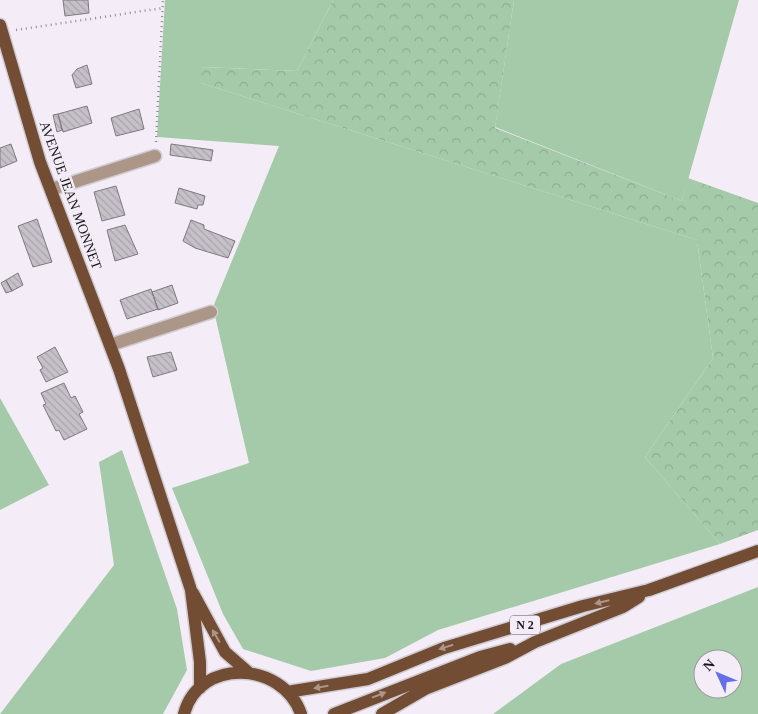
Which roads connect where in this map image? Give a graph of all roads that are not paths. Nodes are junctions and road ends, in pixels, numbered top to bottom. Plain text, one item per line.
1 (1, 28) edge
2 (155, 156) road end
3 (52, 190) junction
4 (211, 312) dead end
5 (110, 345) junction
6 (758, 551) edge
7 (191, 590) junction
8 (649, 590) junction
9 (535, 642) junction
10 (248, 672) junction
11 (200, 688) junction
12 (287, 692) junction
13 (184, 714) edge
14 (301, 714) edge
15 (334, 714) edge
16 (382, 714) edge

1 - 3 main road, AVENUE JEAN MONNET
2 - 3 street
3 - 5 main road, AVENUE JEAN MONNET
4 - 5 street
5 - 7 main road, AVENUE JEAN MONNET
6 - 8 main road, N 2
10 -> 7 main road
7 - 11 main road
8 - 9 main road, N 2
8 -> 12 main road, N 2
15 -> 9 main road, N 2
9 - 16 main road, N 2
10 - 11 main road
10 - 12 main road
11 - 13 main road
12 - 14 main road

